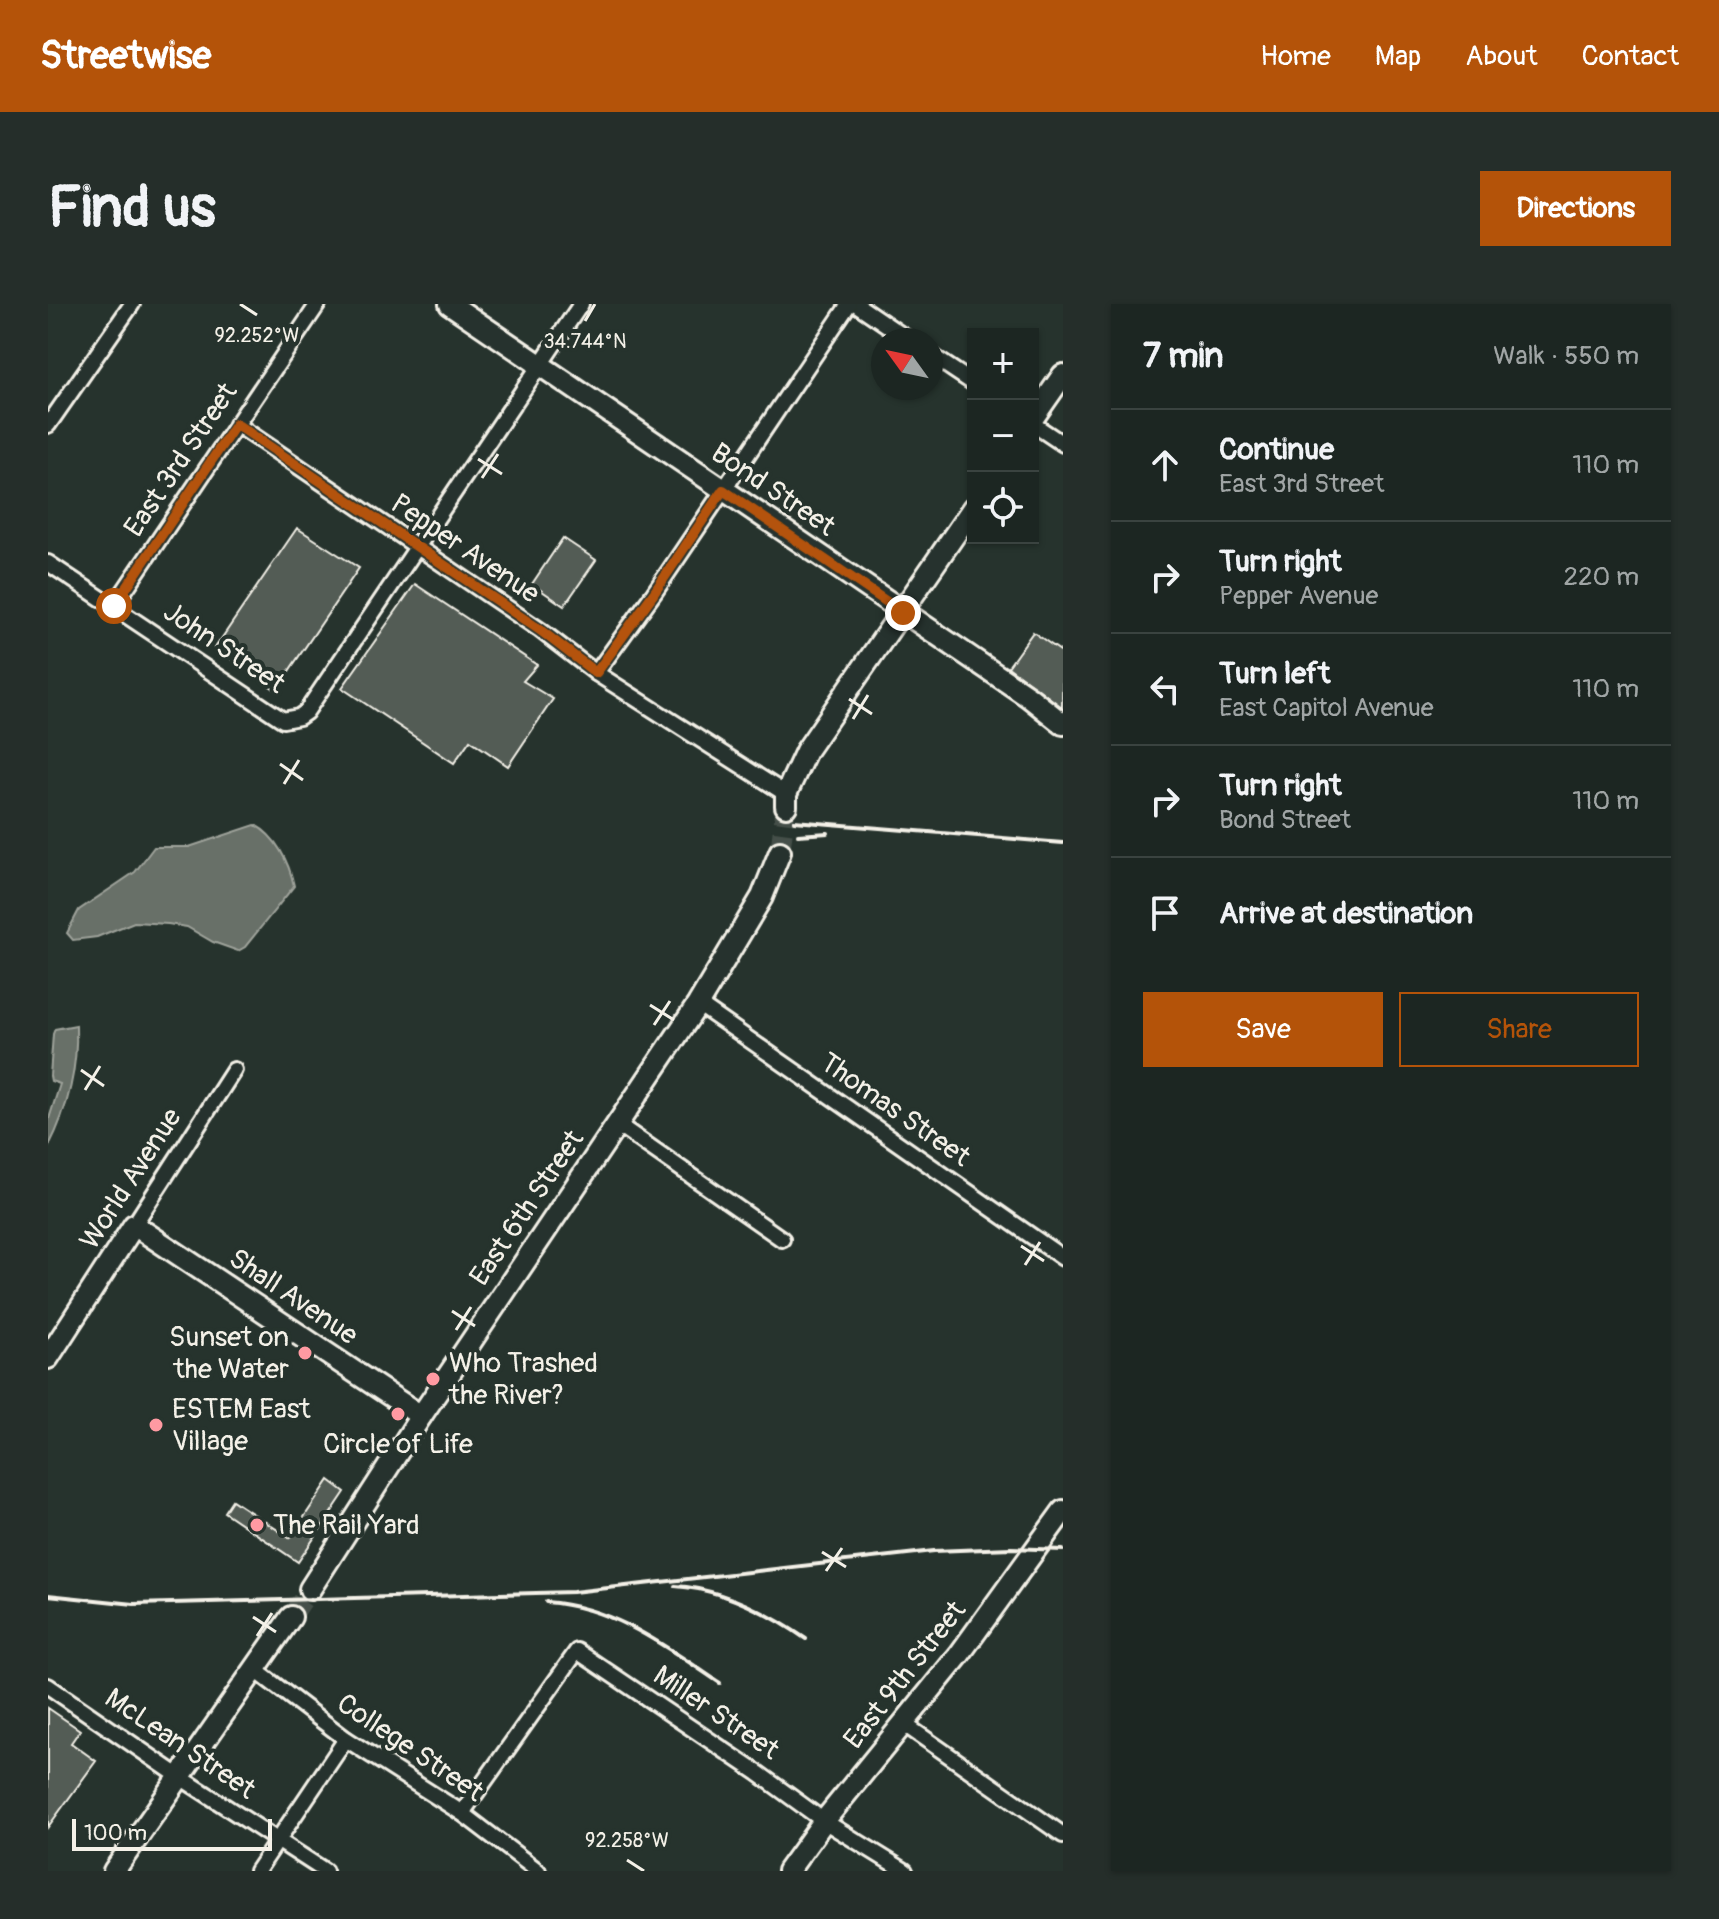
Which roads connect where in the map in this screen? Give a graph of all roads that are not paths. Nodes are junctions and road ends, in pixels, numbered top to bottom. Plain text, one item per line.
1 (132, 304) edge
2 (318, 304) edge
3 (450, 304) edge
4 (581, 304) edge
5 (849, 304) edge
6 (856, 304) edge
7 (891, 328) edge
8 (943, 363) edge
9 (539, 365) junction
10 (1063, 375) edge
11 (967, 379) edge
12 (1039, 412) edge
13 (236, 424) junction
14 (48, 425) edge
15 (1039, 426) edge
16 (1063, 444) edge
17 (723, 490) junction
18 (967, 517) edge
19 (416, 548) junction
20 (48, 563) edge
21 (114, 606) junction
22 (903, 613) junction
23 (596, 673) junction
24 (1063, 724) edge
25 (786, 800) joint
26 (780, 852) tunnel mouth
27 (698, 1004) junction
28 (234, 1070) dead end
29 (617, 1124) junction
30 (134, 1225) junction
31 (782, 1239) dead end
32 (1063, 1258) edge
33 (48, 1358) edge
34 (421, 1416) junction
35 (1063, 1511) edge
36 (310, 1589) tunnel mouth
37 (291, 1617) tunnel mouth
38 (254, 1669) junction
39 (48, 1686) edge
40 (904, 1724) junction
41 (346, 1739) junction
42 (180, 1777) junction
43 (462, 1813) junction
44 (824, 1821) junction
45 (1063, 1835) edge
46 (278, 1840) junction
47 (527, 1868) edge
48 (114, 1871) edge
49 (257, 1871) edge
50 (325, 1871) edge
51 (788, 1871) edge
52 (905, 1871) edge

1 - 14 street
2 - 13 street, East 3rd Street
3 - 9 street, Bond Street
4 - 9 street
5 - 17 street
6 - 7 street
8 - 11 street
9 - 17 street, Bond Street
9 - 19 street
10 - 12 street
13 - 19 street, Pepper Avenue
13 - 21 street, East 3rd Street
15 - 16 street
17 - 22 street, Bond Street
17 - 23 street
18 - 22 street
19 - 21 street, John Street
19 - 23 street, Pepper Avenue
20 - 21 street, John Street
22 - 24 street, Bond Street
22 - 25 street
23 - 25 street, Pepper Avenue
26 - 27 street, East 6th Street
27 - 29 street, East 6th Street
27 - 32 street, Thomas Street
28 - 30 street, World Avenue
29 - 31 street
29 - 34 street, East 6th Street
30 - 33 street, World Avenue
30 - 34 street, Shall Avenue
34 - 36 street, East 6th Street
35 - 40 street, East 9th Street
37 - 38 street
38 - 41 street, College Street
38 - 42 street
39 - 42 street, McLean Street
40 - 44 street, East 9th Street
40 - 45 street
41 - 43 street, College Street
41 - 46 street
42 - 46 street, McLean Street
42 - 48 street
43 - 44 street, Miller Street
43 - 47 street, College Street
44 - 51 street, East 9th Street
44 - 52 street, Miller Street
46 - 49 street
46 - 50 street, McLean Street

